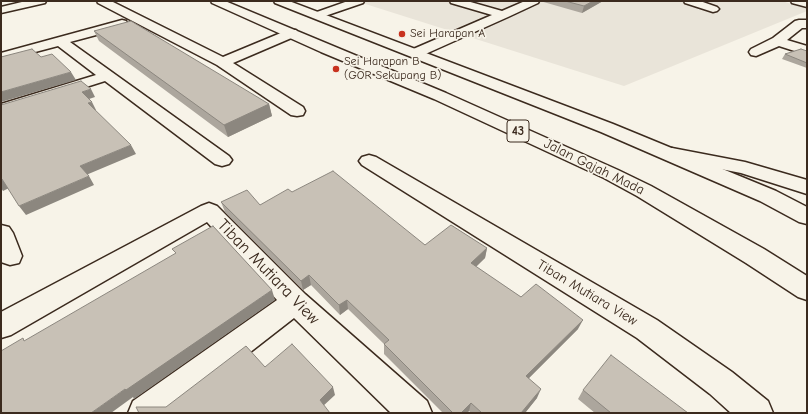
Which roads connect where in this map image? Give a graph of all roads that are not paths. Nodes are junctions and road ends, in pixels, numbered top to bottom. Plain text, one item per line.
1 (41, 1) edge
2 (216, 1) edge
3 (455, 1) edge
4 (534, 1) edge
5 (689, 1) edge
6 (796, 1) edge
7 (108, 2) edge
8 (283, 2) edge
9 (352, 2) edge
10 (807, 4) edge
11 (1, 10) edge
12 (713, 10) dead end
13 (318, 15) junction
14 (504, 15) junction
15 (139, 20) junction
16 (807, 24) edge
17 (292, 33) junction
18 (60, 41) junction
19 (778, 41) junction
20 (807, 51) edge
21 (756, 52) dead end
22 (416, 53) junction
23 (1, 57) edge
24 (222, 62) junction
25 (107, 76) junction
26 (1, 109) edge
27 (297, 111) dead end
28 (671, 154) junction
29 (222, 160) dead end
30 (369, 161) dead end
31 (807, 187) edge
32 (807, 216) edge
33 (1, 233) edge
34 (10, 256) dead end
35 (807, 289) edge
36 (295, 302) junction
37 (1, 326) edge
38 (145, 413) edge
39 (415, 413) edge
40 (756, 413) edge

1 - 11 main road
2 - 17 main road, Jalan Gajah Mada / 43
3 - 14 main road
4 - 14 main road
5 - 12 main road
6 - 10 main road
7 - 15 main road
8 - 13 main road
9 - 13 main road
13 - 22 main road
14 - 22 main road
15 - 18 main road
15 - 24 main road
16 - 19 main road
17 - 24 main road
17 - 35 main road, Jalan Gajah Mada / 43
18 - 23 main road
18 - 25 main road
19 - 20 main road
19 - 21 main road
22 - 28 main road
24 - 27 main road
25 - 26 main road
25 - 29 main road
28 - 31 main road
28 - 32 main road
30 - 40 main road, Tiban Mutiara View
33 - 34 main road
36 - 37 main road, Tiban Mutiara View
36 - 38 main road
36 - 39 main road, Tiban Mutiara View

